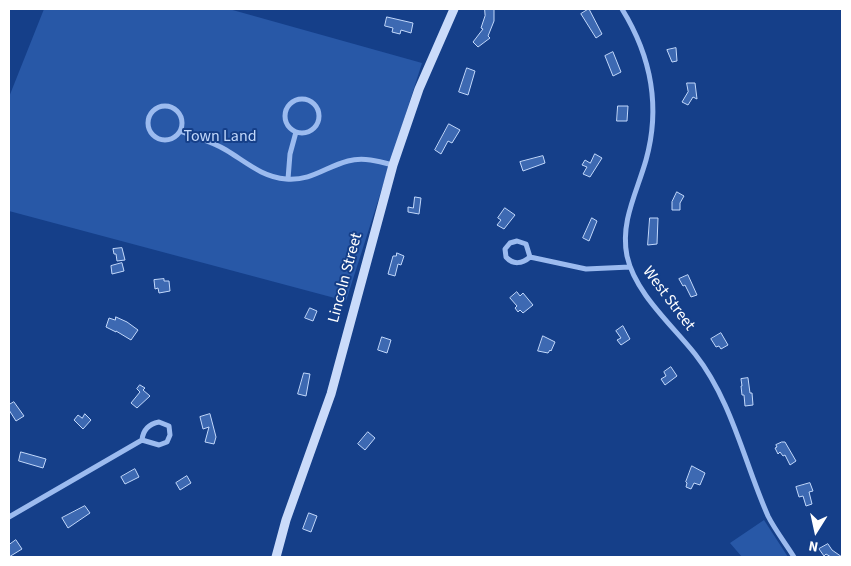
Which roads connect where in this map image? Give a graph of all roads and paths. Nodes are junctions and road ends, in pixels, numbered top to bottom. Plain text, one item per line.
1 (454, 9) edge
2 (622, 9) edge
3 (180, 131) junction
4 (296, 132) junction
5 (393, 166) junction
6 (288, 179) junction
7 (530, 257) junction
8 (630, 267) junction
9 (142, 440) junction
10 (9, 516) edge
11 (276, 557) edge
12 (794, 557) edge

1 - 5 main road, Lincoln Street
2 - 8 street, West Street
3 - 3 street
3 - 6 street
4 - 4 street
4 - 6 street
5 - 6 street
5 - 11 main road, Lincoln Street
7 - 7 street
7 - 8 street
8 - 12 street, West Street
9 - 9 street
9 - 10 street

